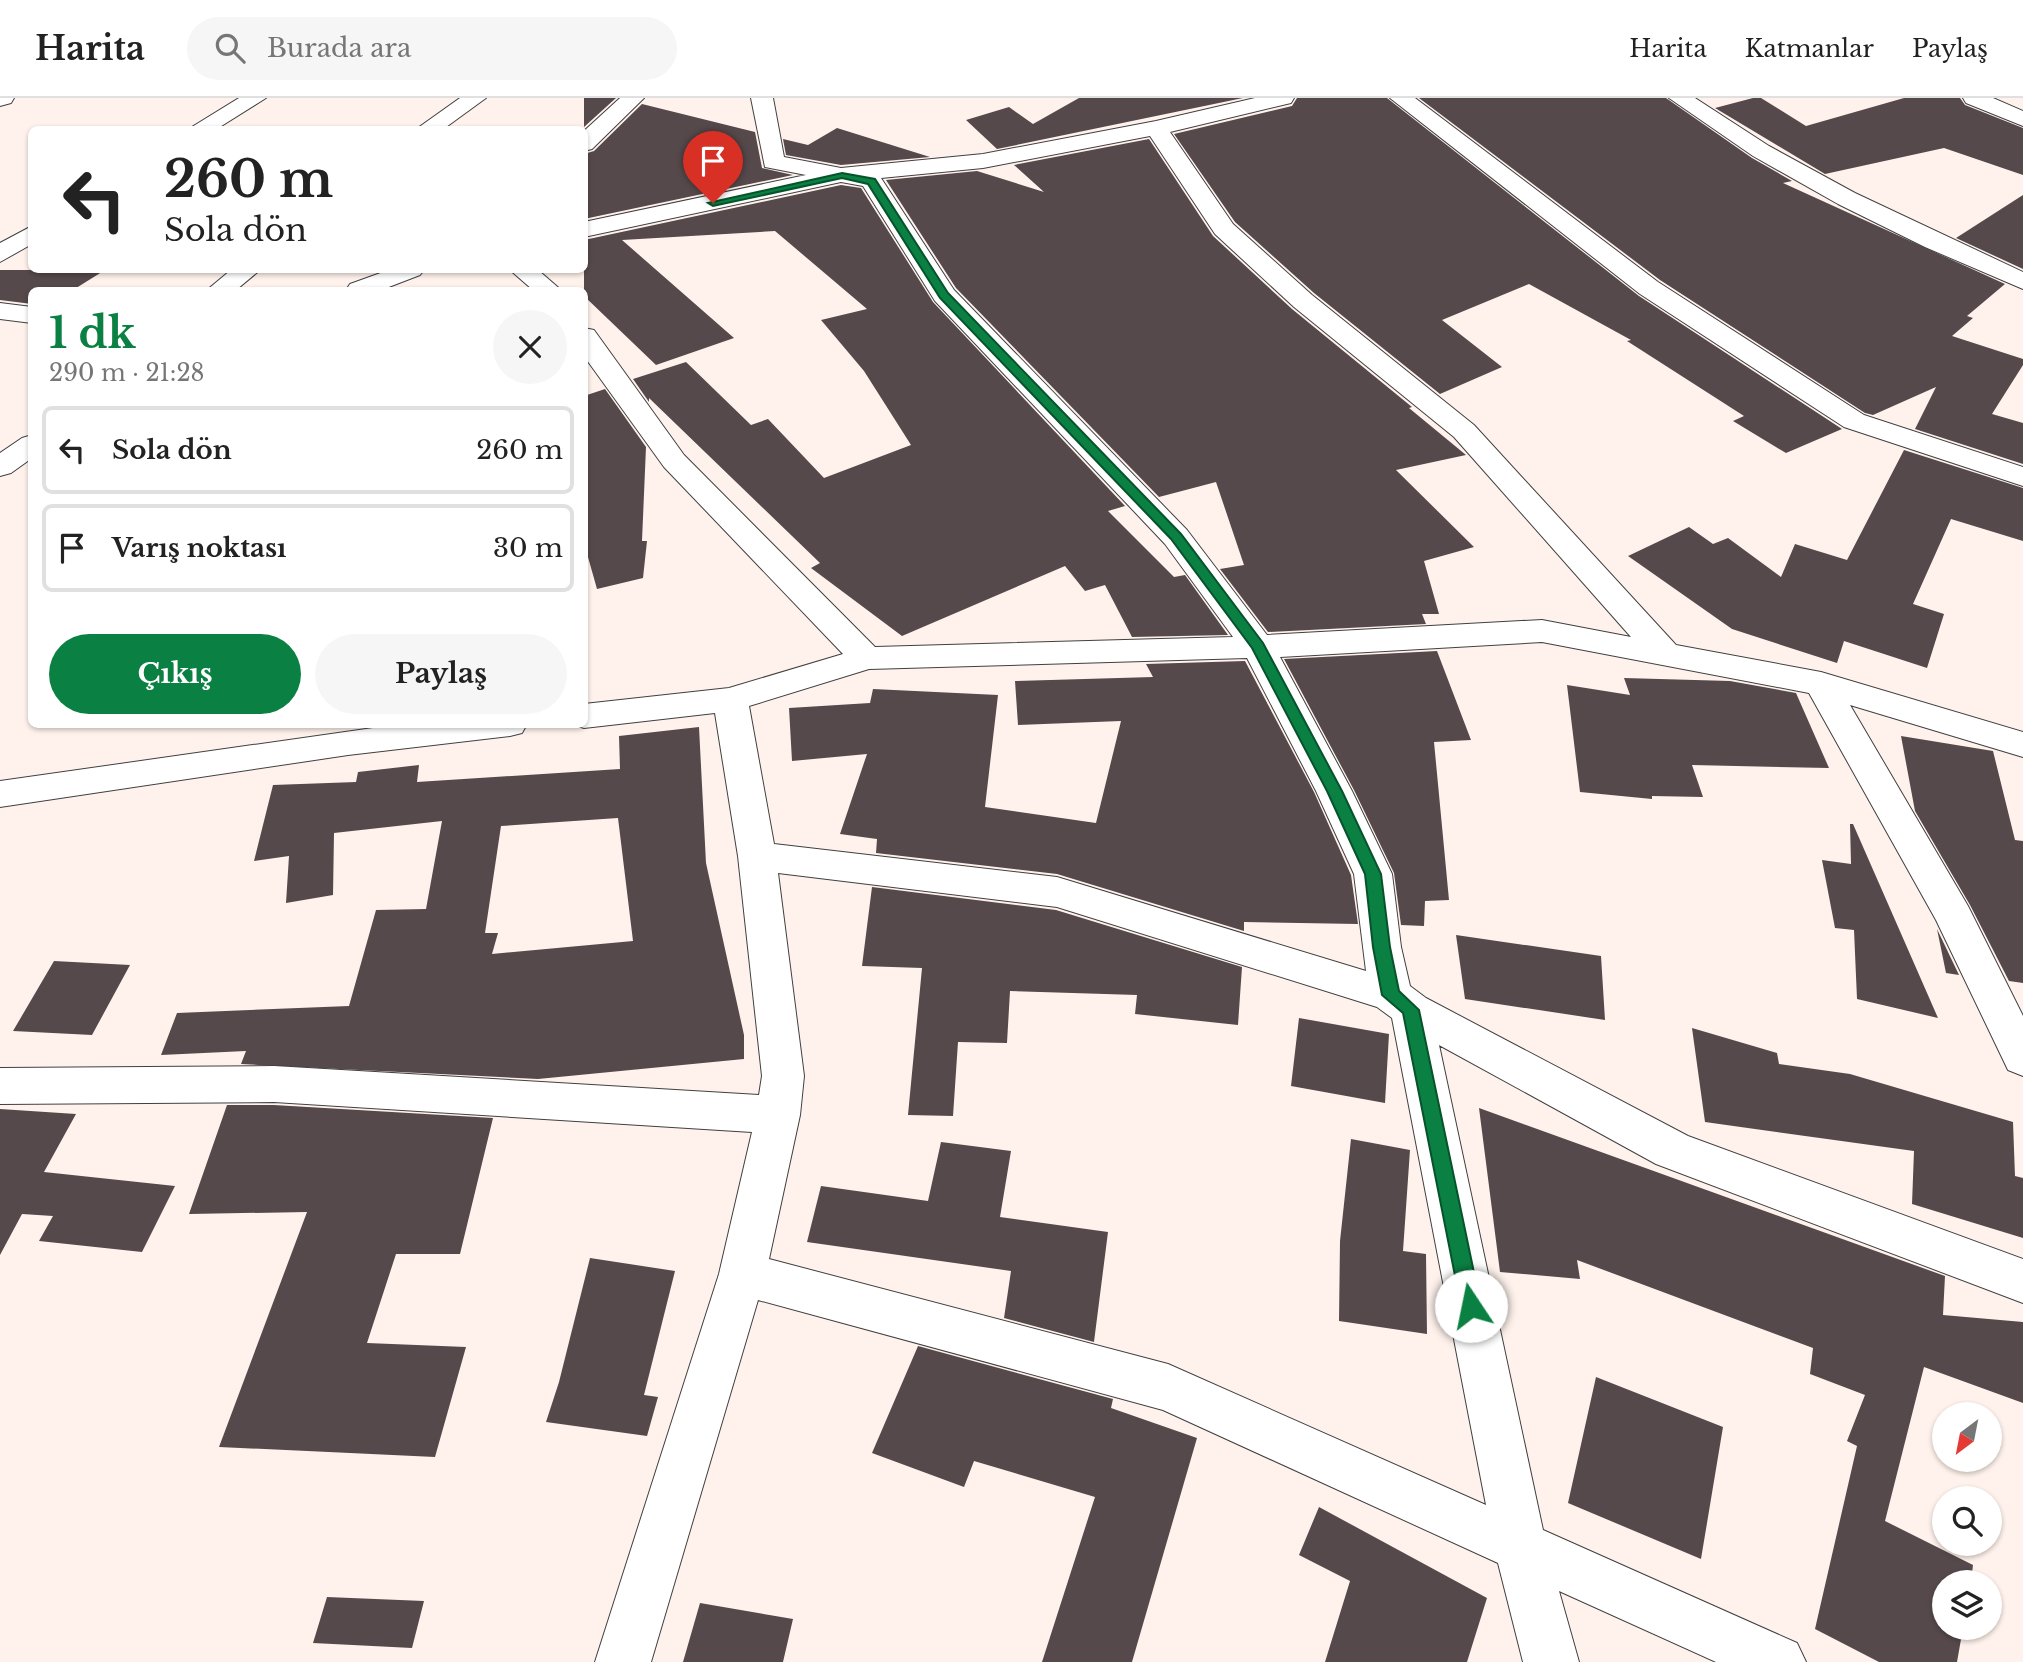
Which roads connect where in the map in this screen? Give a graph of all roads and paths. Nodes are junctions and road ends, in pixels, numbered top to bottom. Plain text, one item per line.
1 (255, 98) edge
2 (475, 98) edge
3 (633, 98) edge
4 (762, 98) edge
5 (1283, 98) edge
6 (1401, 98) edge
7 (1680, 98) edge
8 (1974, 98) edge
9 (2023, 119) edge
10 (205, 126) edge
11 (432, 126) edge
12 (1156, 128) junction
13 (588, 140) edge
14 (842, 176) junction
15 (588, 229) edge
16 (28, 236) edge
17 (0, 254) edge
18 (243, 273) edge
19 (403, 273) edge
20 (527, 273) edge
21 (2023, 281) edge
22 (224, 287) edge
23 (367, 287) edge
24 (544, 287) edge
25 (0, 311) edge
26 (28, 314) edge
27 (588, 342) edge
28 (28, 447) edge
29 (0, 467) edge
30 (2023, 477) edge
31 (1258, 647) junction
32 (1665, 654) junction
33 (867, 658) junction
34 (1821, 684) junction
35 (730, 700) junction
36 (588, 716) edge
37 (444, 728) edge
38 (345, 734) edge
39 (2023, 745) edge
40 (0, 794) edge
41 (757, 856) junction
42 (1401, 1002) junction
43 (2023, 1058) edge
44 (0, 1086) edge
45 (778, 1115) junction
46 (742, 1274) junction
47 (2023, 1280) edge
48 (1521, 1548) junction
49 (623, 1662) edge
50 (1551, 1662) edge
51 (1779, 1662) edge

1 - 10 street
2 - 11 street
3 - 13 street
4 - 14 street
5 - 12 street
6 - 30 street
7 - 21 street
8 - 9 street
12 - 14 street
12 - 32 street
14 - 15 street
14 - 31 street
16 - 17 street
18 - 22 street
19 - 23 street
20 - 24 street
25 - 26 street
27 - 33 street
28 - 29 street
31 - 32 street
31 - 33 street
31 - 42 street
32 - 34 street
33 - 35 street
34 - 39 street
34 - 43 street
35 - 36 street
35 - 41 street
37 - 38 street
38 - 40 street
41 - 42 street
41 - 45 street
42 - 47 street
42 - 48 street
44 - 45 street
45 - 46 street
46 - 48 street
46 - 49 street
48 - 50 street
48 - 51 street

